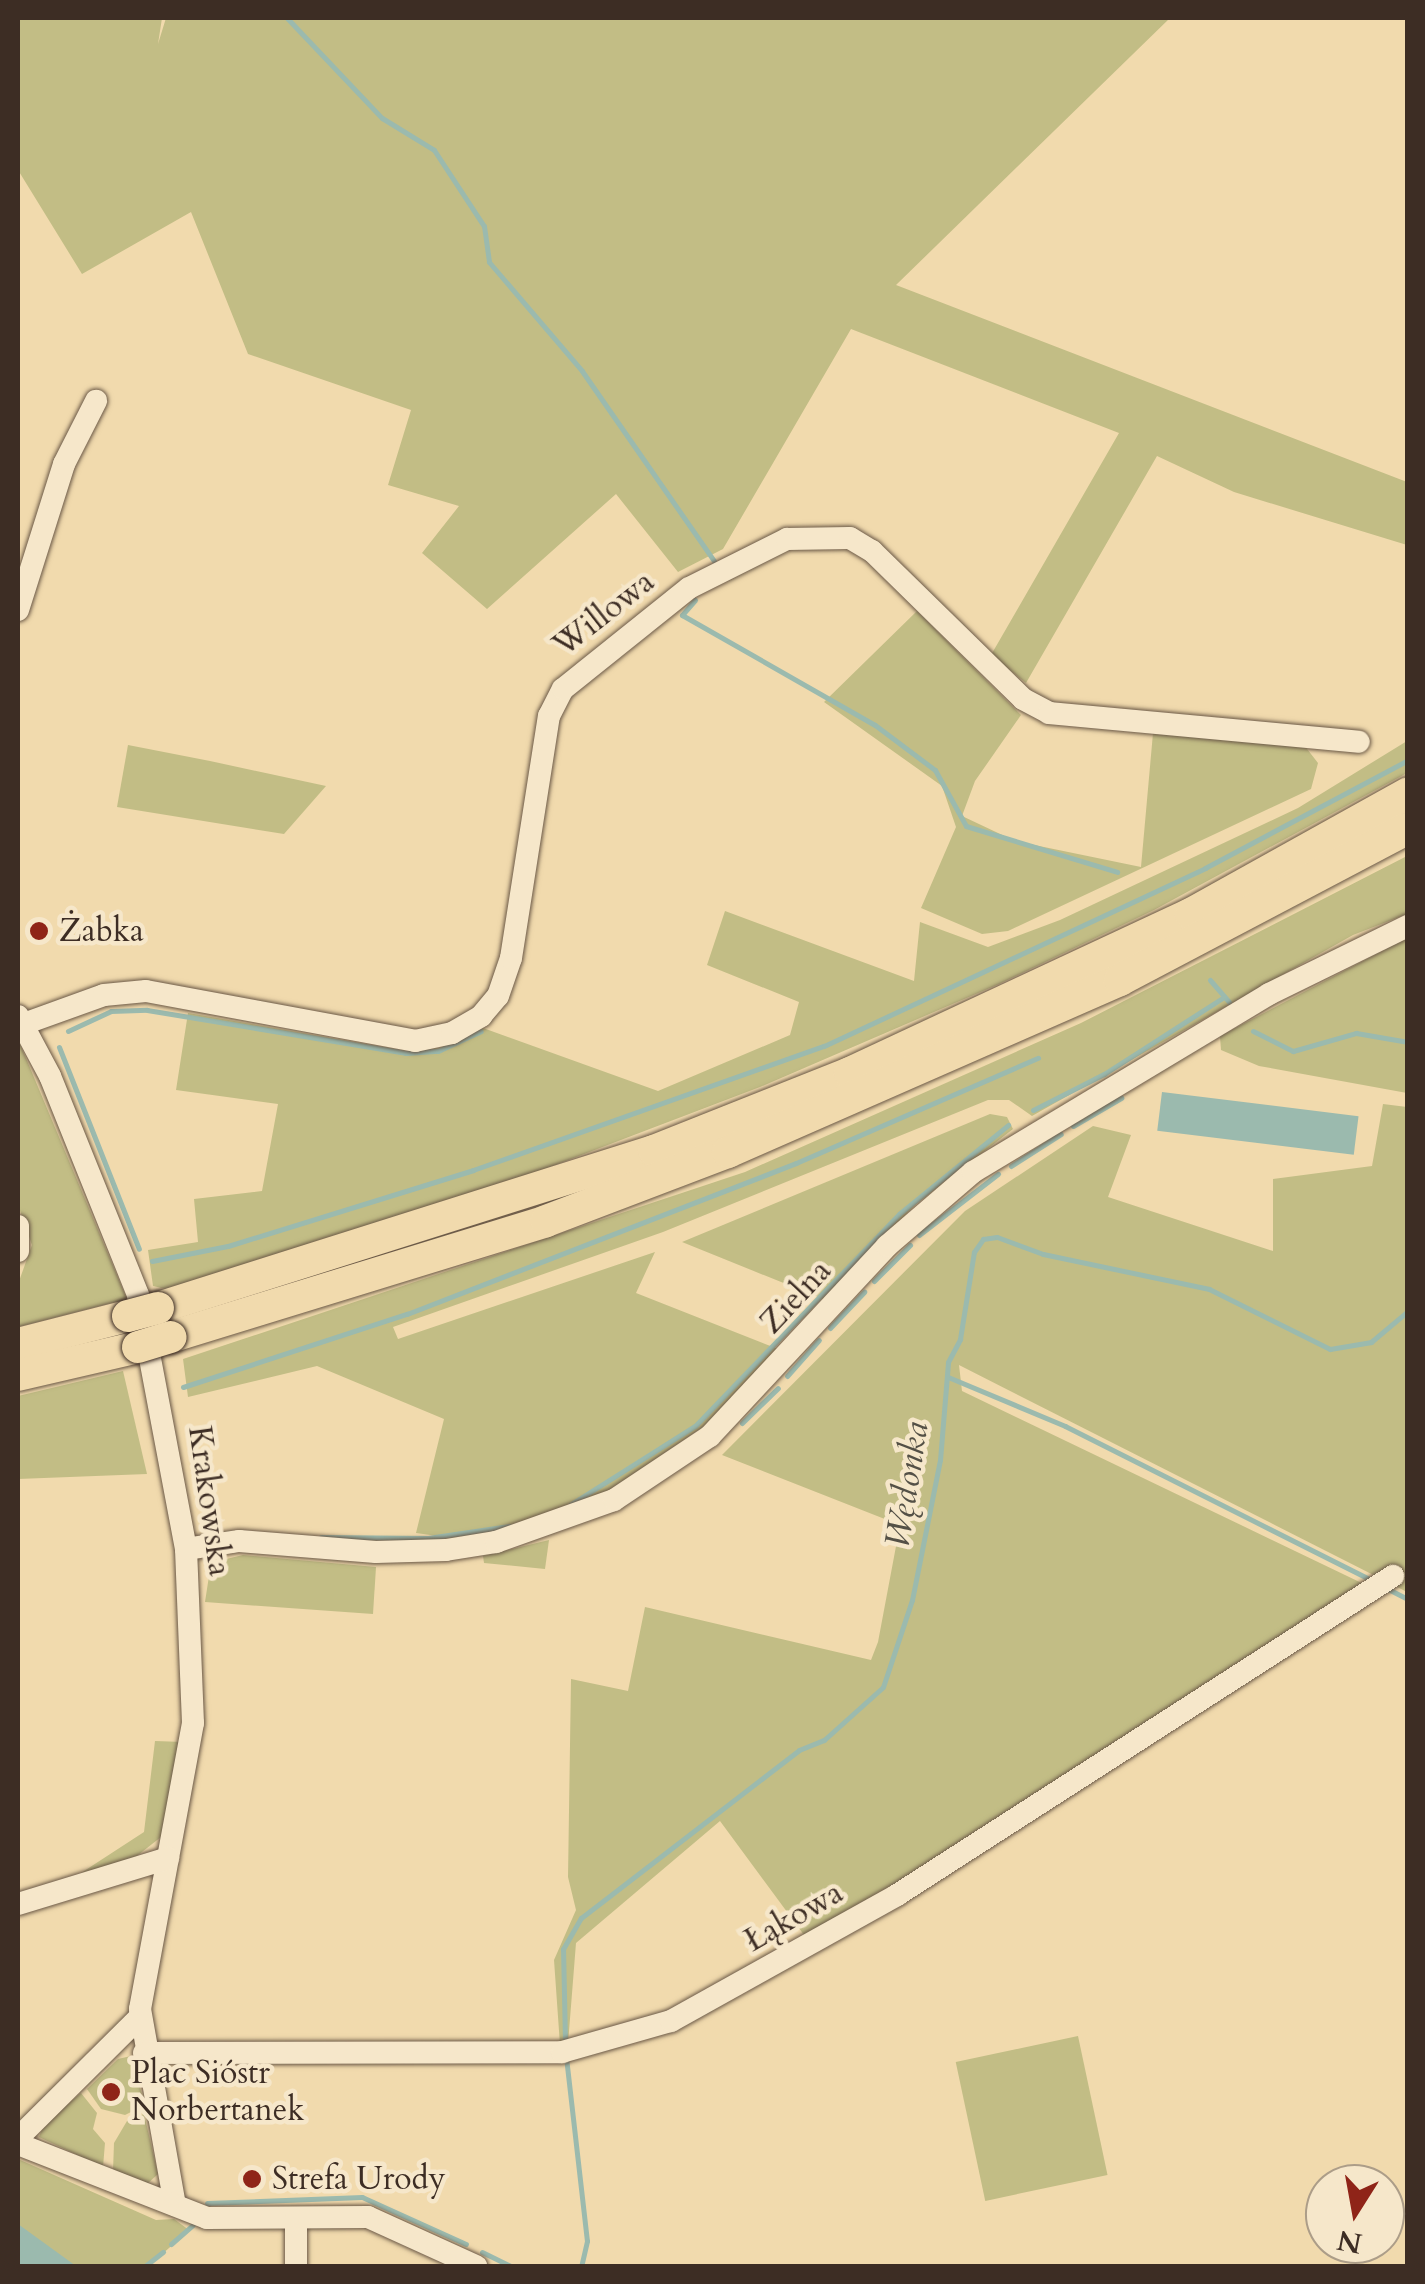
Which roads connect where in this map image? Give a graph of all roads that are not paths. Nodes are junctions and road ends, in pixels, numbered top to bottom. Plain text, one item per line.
1 (96, 400) dead end
2 (18, 610) edge
3 (1359, 742) dead end
4 (1408, 792) edge
5 (1408, 828) edge
6 (1408, 926) edge
7 (19, 1022) edge
8 (18, 1226) edge
9 (18, 1250) edge
10 (148, 1327) junction
11 (18, 1344) edge
12 (18, 1375) edge
13 (186, 1549) junction
14 (1393, 1576) dead end
15 (168, 1858) junction
16 (18, 1904) edge
17 (140, 2017) junction
18 (144, 2053) junction
19 (18, 2141) edge
20 (175, 2205) junction
21 (296, 2218) junction
22 (296, 2266) edge
23 (476, 2266) edge

1 - 2 street
3 - 7 street, Willowa
4 - 10 highway
5 - 10 highway
6 - 13 street, Zielna
7 - 13 street, Krakowska
8 - 9 street
10 - 11 highway
10 - 12 highway
13 - 15 street, Krakowska
14 - 18 street, Łąkowa
15 - 16 street
15 - 17 street, Krakowska
17 - 18 street
17 - 19 street
18 - 20 street
19 - 20 street
20 - 21 street
21 - 22 street
21 - 23 street

